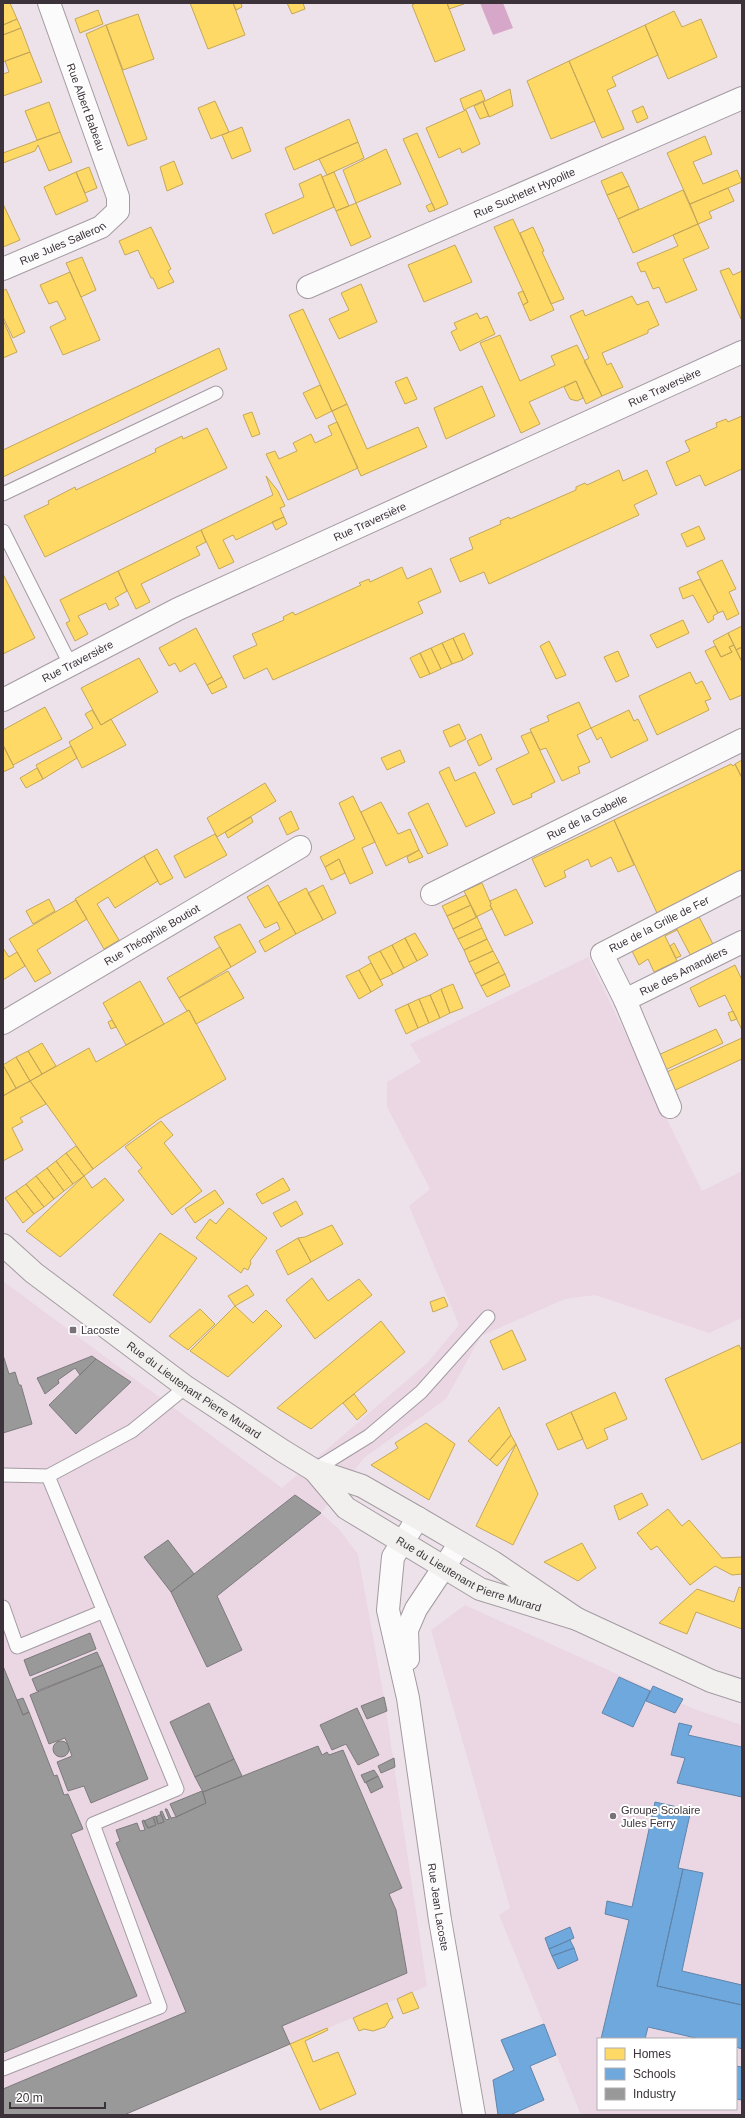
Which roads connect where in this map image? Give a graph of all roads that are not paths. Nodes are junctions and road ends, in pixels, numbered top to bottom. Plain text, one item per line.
1 (49, 3) edge
2 (742, 98) edge
3 (118, 211) joint
4 (3, 269) edge
5 (308, 287) dead end
6 (742, 352) edge
7 (216, 393) dead end
8 (3, 494) edge
9 (3, 531) edge
10 (72, 664) junction
11 (3, 700) edge
12 (742, 740) edge
13 (300, 847) dead end
14 (742, 882) edge
15 (432, 894) dead end
16 (742, 942) edge
17 (625, 1000) junction
18 (3, 1023) edge
19 (670, 1107) dead end
20 (3, 1245) edge
21 (488, 1318) dead end
22 (186, 1387) junction
23 (314, 1470) junction
24 (3, 1475) edge
25 (48, 1476) junction
26 (418, 1518) junction
27 (403, 1541) junction
28 (460, 1543) junction
29 (444, 1567) junction
30 (3, 1607) edge
31 (104, 1612) junction
32 (577, 1619) junction
33 (742, 1691) edge
34 (408, 1698) junction
35 (3, 2070) edge
36 (474, 2115) edge

1 - 3 street, Rue Albert Babeau
2 - 5 street, Rue Suchetet Hypolite
3 - 4 street, Rue Jules Salleron
6 - 10 street, Rue Traversière
7 - 8 lane
9 - 10 lane
10 - 11 street, Rue Traversière
12 - 15 street, Rue de la Gabelle
13 - 18 street, Rue Théophile Boutiot
14 - 17 street, Rue de la Grille de Fer
16 - 17 street, Rue des Amandiers
17 - 19 street
20 - 22 main road, Rue du Lieutenant Pierre Murard
21 - 23 lane
22 - 23 main road, Rue du Lieutenant Pierre Murard
22 - 25 lane
23 - 26 main road, Rue du Lieutenant Pierre Murard
23 - 27 main road, Rue du Lieutenant Pierre Murard
24 - 25 lane
25 - 31 lane
26 - 27 street, Rue Jean Lacoste
26 - 28 main road, Rue du Lieutenant Pierre Murard
27 - 29 main road, Rue du Lieutenant Pierre Murard
27 - 34 street, Rue Jean Lacoste
28 - 29 street, Rue Jean Lacoste
28 - 32 main road, Rue du Lieutenant Pierre Murard
29 - 32 main road, Rue du Lieutenant Pierre Murard
29 - 34 street, Rue Jean Lacoste
30 - 31 lane
31 - 35 lane
32 - 33 main road, Rue du Lieutenant Pierre Murard
34 - 36 street, Rue Jean Lacoste

